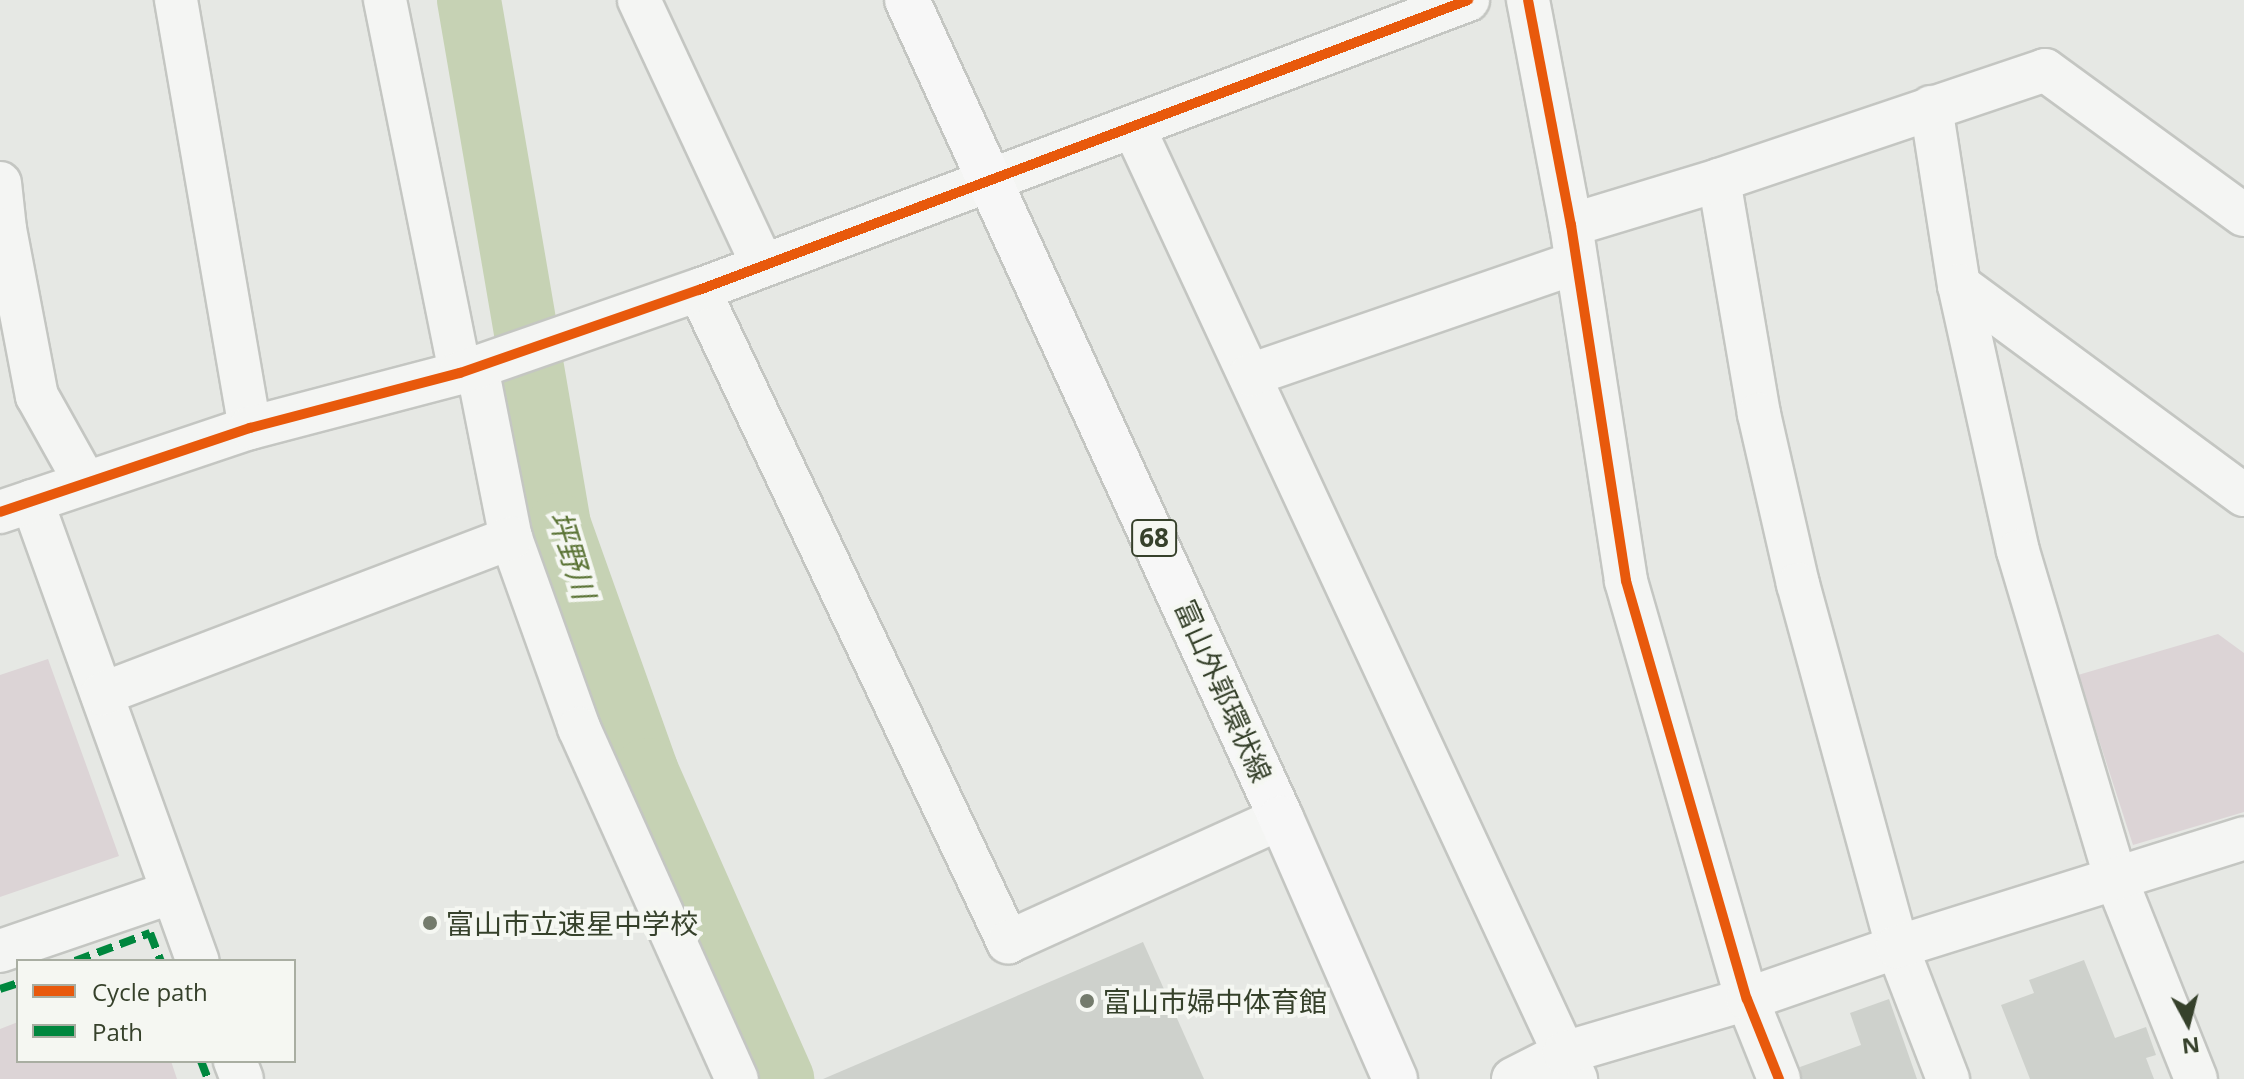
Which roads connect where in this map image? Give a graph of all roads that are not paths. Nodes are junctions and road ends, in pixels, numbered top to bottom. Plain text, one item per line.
1 (176, 0) edge
2 (385, 0) edge
3 (639, 0) edge
4 (907, 0) edge
5 (1468, 0) edge
6 (1528, 0) edge
7 (1931, 107) junction
8 (1134, 128) junction
9 (992, 180) junction
10 (1719, 180) junction
11 (0, 183) edge
12 (2244, 215) edge
13 (2, 229) edge
14 (1573, 244) junction
15 (762, 264) junction
16 (1959, 285) junction
17 (699, 290) junction
18 (476, 367) junction
19 (1250, 375) junction
20 (250, 428) junction
21 (85, 482) junction
22 (2244, 495) edge
23 (16, 506) edge
24 (511, 538) junction
25 (102, 694) junction
26 (1281, 818) junction
27 (2244, 838) edge
28 (2116, 879) junction
29 (172, 892) junction
30 (1897, 947) junction
31 (0, 951) edge
32 (197, 959) edge
33 (1747, 999) junction
34 (1570, 1066) edge
35 (737, 1079) edge
36 (1395, 1079) edge
37 (1513, 1079) edge
38 (1779, 1079) edge
39 (1948, 1079) edge
40 (2196, 1079) edge

1 - 20 street
2 - 18 street
3 - 15 street
4 - 9 main road, 富山外郭環状線 / 68
5 - 8 street
6 - 14 street
7 - 10 street
7 - 12 street
7 - 16 street
8 - 9 street
8 - 19 street
9 - 15 street
9 - 26 main road, 富山外郭環状線 / 68
10 - 14 street
10 - 30 street
11 - 13 street
13 - 21 street
14 - 19 street
14 - 33 street
15 - 17 street
16 - 22 street
16 - 28 street
17 - 18 street
17 - 26 street
18 - 20 street
18 - 24 street
19 - 34 street
20 - 21 street
21 - 23 street
23 - 25 street
24 - 25 street
24 - 35 street
25 - 29 street
26 - 36 main road, 富山外郭環状線 / 68
27 - 28 street
28 - 30 street
28 - 40 street
29 - 31 street
29 - 32 street
30 - 33 street
30 - 39 street
33 - 34 street
33 - 38 street
34 - 37 street

